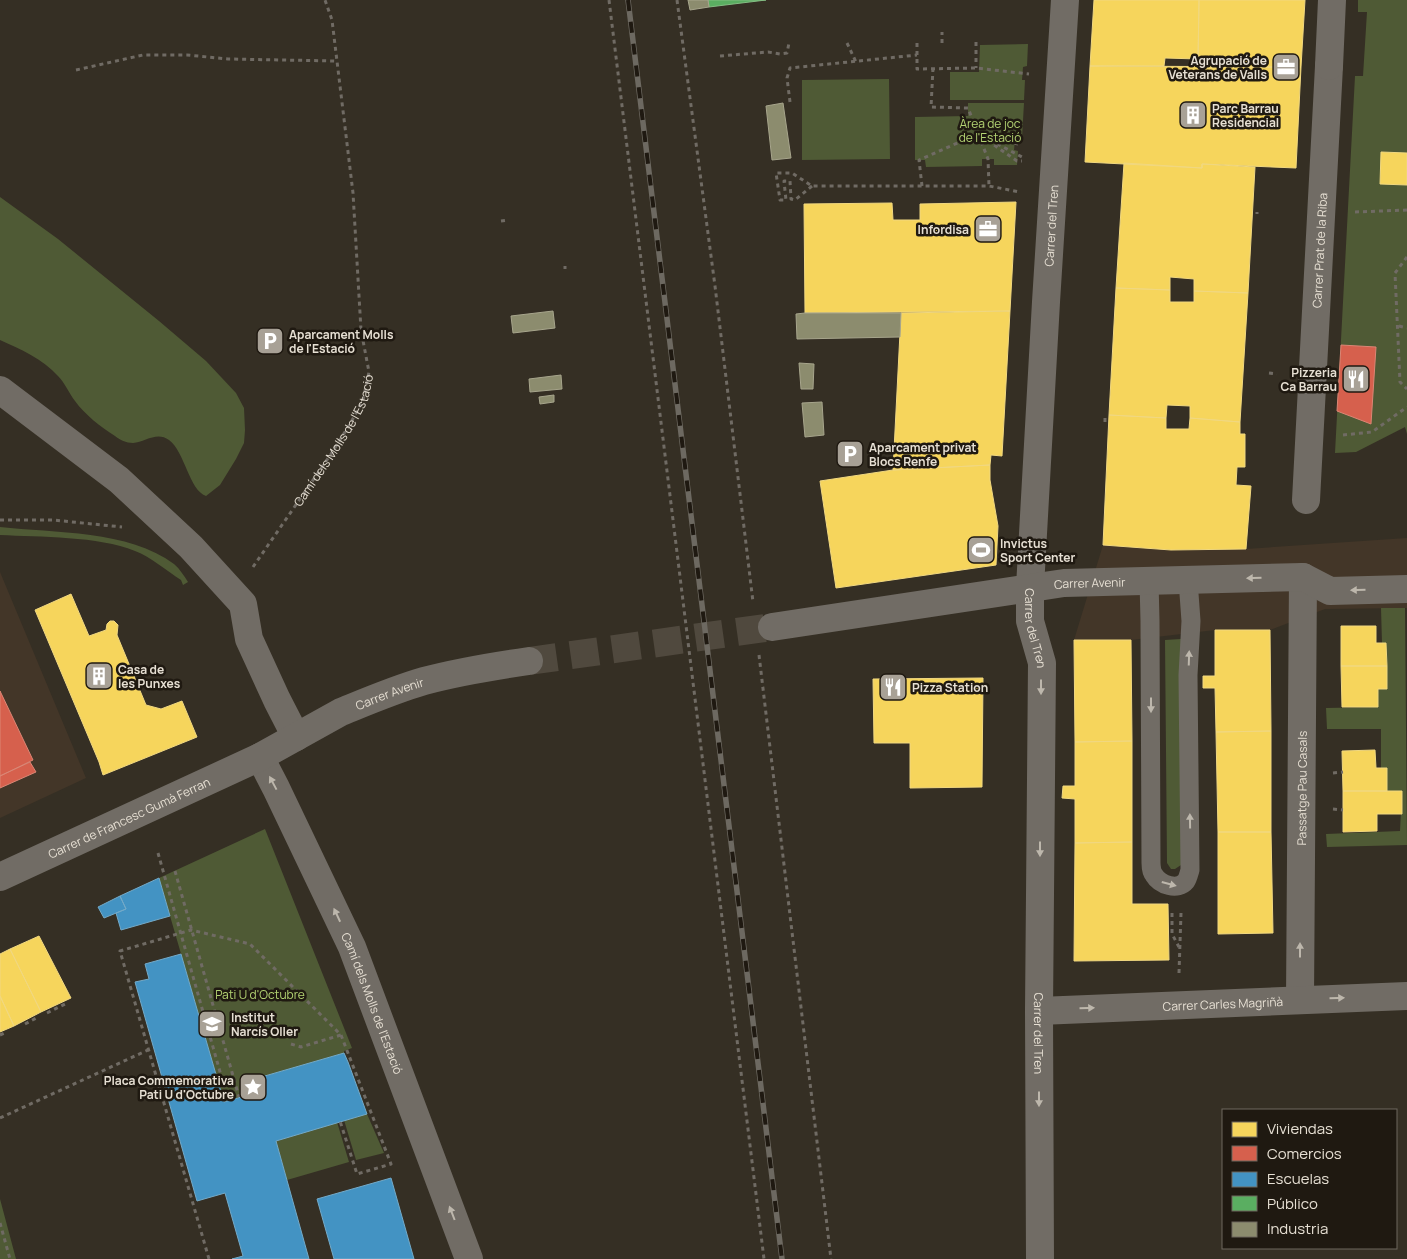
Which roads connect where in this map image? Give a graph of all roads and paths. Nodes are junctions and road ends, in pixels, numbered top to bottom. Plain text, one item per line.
1 (325, 0) edge
2 (609, 0) edge
3 (1065, 0) edge
4 (1332, 0) edge
5 (942, 32) dead end
6 (917, 42) dead end
7 (942, 42) dead end
8 (976, 42) dead end
9 (789, 43) dead end
10 (847, 43) dead end
11 (917, 55) junction
12 (720, 56) dead end
13 (336, 61) junction
14 (856, 62) junction
15 (933, 68) junction
16 (976, 68) junction
17 (76, 70) dead end
18 (1026, 74) dead end
19 (790, 102) dead end
20 (978, 134) junction
21 (1021, 145) dead end
22 (1020, 155) dead end
23 (1020, 162) dead end
24 (812, 186) junction
25 (922, 186) junction
26 (990, 186) junction
27 (1018, 191) dead end
28 (1407, 210) edge
29 (1364, 212) dead end
30 (508, 220) dead end
31 (501, 221) dead end
32 (1407, 257) edge
33 (1399, 326) junction
34 (1407, 328) edge
35 (1269, 373) dead end
36 (1278, 374) dead end
37 (1407, 389) edge
38 (0, 390) edge
39 (1407, 407) edge
40 (1105, 414) dead end
41 (1105, 422) dead end
42 (1335, 435) dead end
43 (1306, 500) dead end
44 (0, 520) edge
45 (73, 522) dead end
46 (1303, 577) junction
47 (1188, 580) junction
48 (1149, 581) junction
49 (1030, 587) junction
50 (1407, 589) edge
51 (243, 604) junction
52 (772, 627) tunnel mouth
53 (530, 661) tunnel mouth
54 (296, 737) junction
55 (260, 756) junction
56 (1343, 772) dead end
57 (1332, 773) dead end
58 (1333, 809) dead end
59 (1343, 810) dead end
60 (158, 853) dead end
61 (175, 871) dead end
62 (0, 877) edge
63 (1172, 904) dead end
64 (1182, 922) dead end
65 (191, 930) junction
66 (181, 933) junction
67 (1407, 996) edge
68 (1300, 999) junction
69 (65, 1004) dead end
70 (1039, 1011) junction
71 (47, 1013) dead end
72 (38, 1017) dead end
73 (25, 1024) dead end
74 (7, 1032) dead end
75 (342, 1034) junction
76 (0, 1035) edge
77 (291, 1044) dead end
78 (148, 1050) junction
79 (239, 1097) dead end
80 (228, 1100) dead end
81 (0, 1118) edge
82 (340, 1121) dead end
83 (0, 1223) edge
84 (10, 1259) edge
85 (209, 1259) edge
86 (469, 1259) edge
87 (764, 1259) edge
88 (1040, 1259) edge

1 - 13 path, Camí dels Molls de l'Estació
2 - 87 path
3 - 49 street, Carrer del Tren
4 - 43 street, Carrer Prat de la Riba
5 - 7 path
6 - 11 path
8 - 16 path
9 - 12 path
10 - 14 path
11 - 14 path
11 - 15 path
13 - 17 path
13 - 51 path, Camí dels Molls de l'Estació
14 - 19 path
15 - 16 path
15 - 20 path
16 - 18 path
20 - 21 path
20 - 22 path
20 - 23 path
20 - 25 path
20 - 26 path
24 - 24 path
24 - 25 path
25 - 26 path
26 - 27 path
28 - 29 path
30 - 31 path
32 - 33 path
33 - 34 path
33 - 37 path
35 - 36 path
38 - 51 street
39 - 42 path
40 - 41 path
44 - 45 path
46 -> 47 street, Carrer Avenir
50 -> 46 street, Carrer Avenir
68 -> 46 street, Passatge Pau Casals
47 - 48 street, Carrer Avenir
48 -> 47 lane
48 - 49 street, Carrer Avenir
49 - 52 street, Carrer Avenir
49 -> 70 street, Carrer del Tren
51 - 54 street
53 - 54 street, Carrer Avenir
54 - 55 street, Carrer Avenir
55 - 62 street, Carrer de Francesc Gumà Ferran
86 -> 55 street, Camí dels Molls de l'Estació
56 - 57 path
58 - 59 path
60 - 66 path
61 - 65 path
63 - 64 path
65 - 66 path
65 - 75 path
65 - 79 path
66 - 78 path
66 - 80 path
68 -> 67 street, Carrer Carles Magriñà
70 -> 68 street, Carrer Carles Magriñà
69 - 71 path
70 -> 88 street, Carrer del Tren
72 - 73 path
74 - 76 path
75 - 77 path
75 - 82 path
78 - 81 path
78 - 85 path
83 - 84 path

